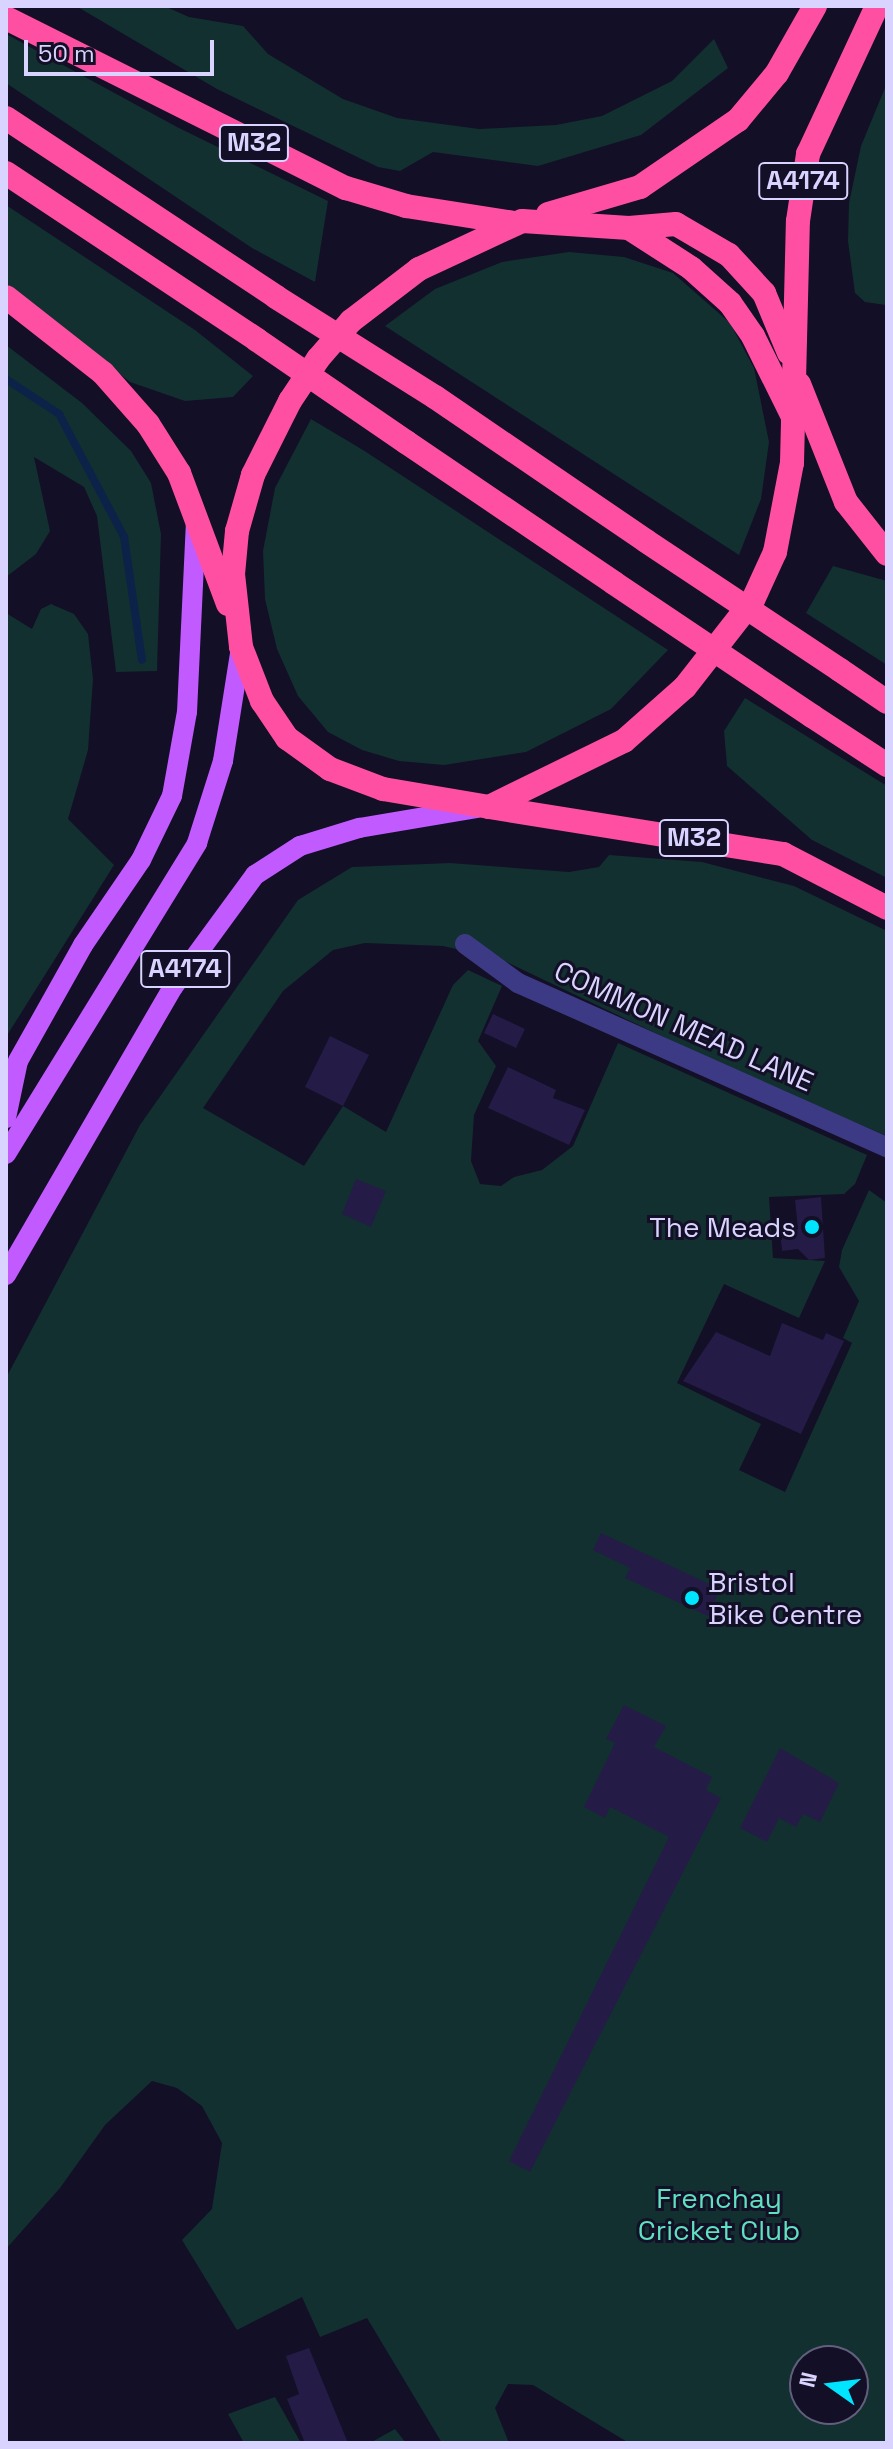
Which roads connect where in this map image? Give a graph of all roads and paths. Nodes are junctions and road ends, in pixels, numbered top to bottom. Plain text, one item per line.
1 (815, 6) edge
2 (877, 6) edge
3 (6, 18) edge
4 (6, 118) edge
5 (6, 173) edge
6 (520, 222) junction
7 (629, 228) junction
8 (6, 297) edge
9 (795, 373) junction
10 (793, 417) junction
11 (196, 522) junction
12 (887, 554) edge
13 (239, 638) junction
14 (887, 702) edge
15 (887, 765) edge
16 (485, 807) junction
17 (887, 908) edge
18 (465, 944) dead end
19 (6, 1118) edge
20 (887, 1147) edge
21 (6, 1154) edge
22 (6, 1275) edge

1 - 6 highway
2 - 9 highway, A4174
3 - 6 highway, M32
4 - 14 highway, bridge
5 - 15 highway, bridge
6 - 7 highway
6 - 13 highway
7 - 9 highway
7 - 10 highway
8 - 11 highway
9 - 10 highway, A4174
9 - 12 highway
10 - 16 highway
11 - 13 highway
11 - 19 main road
13 - 16 highway
13 - 21 main road, A4174
16 - 17 highway, M32
16 - 22 main road, A4174
18 - 20 street, COMMON MEAD LANE

